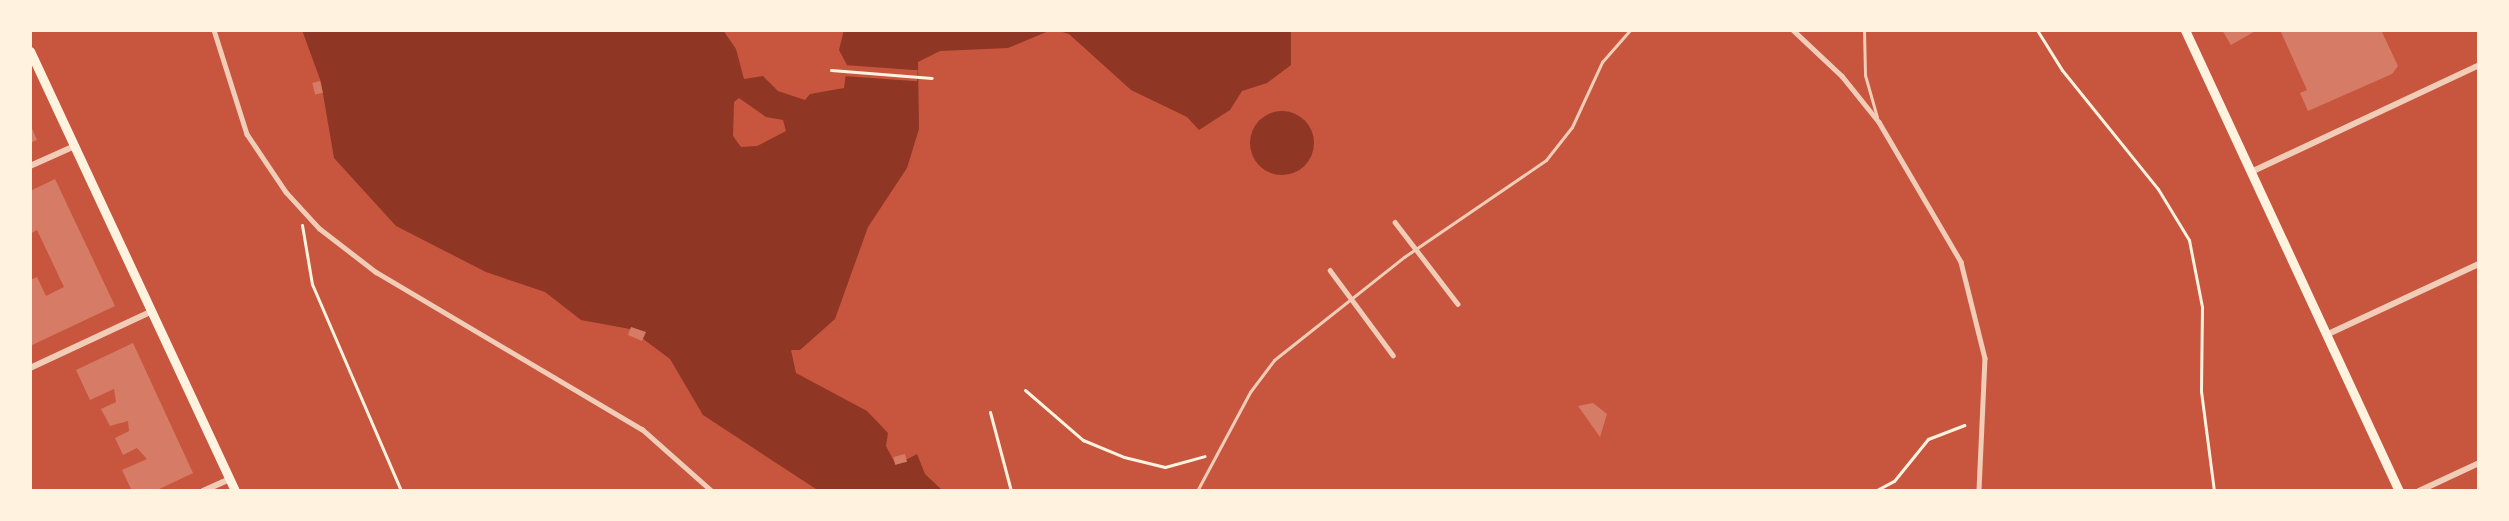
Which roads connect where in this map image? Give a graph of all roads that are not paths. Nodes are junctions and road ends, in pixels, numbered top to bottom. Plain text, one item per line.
1 (214, 30) edge
2 (1630, 30) edge
3 (1793, 30) edge
4 (1864, 30) edge
5 (2185, 30) edge
6 (30, 51) edge
7 (2479, 65) edge
8 (1879, 122) junction
9 (75, 146) junction
10 (30, 166) edge
11 (2251, 172) junction
12 (1395, 222) dead end
13 (1416, 248) junction
14 (2479, 264) edge
15 (1330, 270) dead end
16 (1351, 298) junction
17 (1458, 304) dead end
18 (152, 311) junction
19 (2326, 335) junction
20 (1393, 355) dead end
21 (30, 368) edge
22 (2479, 463) edge
23 (230, 479) junction
24 (203, 491) edge
25 (235, 491) edge
26 (712, 491) edge
27 (1197, 491) edge
28 (1978, 491) edge
29 (2399, 491) edge
30 (2419, 491) edge

1 - 26 street
2 - 13 lane
3 - 8 street
4 - 8 lane
5 - 11 main road
6 - 9 main road
7 - 11 street
8 - 28 street
9 - 10 street
9 - 18 main road
11 - 19 main road
12 - 13 street
13 - 16 lane
13 - 17 street
14 - 19 street
15 - 16 street
16 - 20 street
16 - 27 lane
18 - 21 street
18 - 23 main road
19 - 29 main road
22 - 30 street
23 - 24 street
23 - 25 main road

